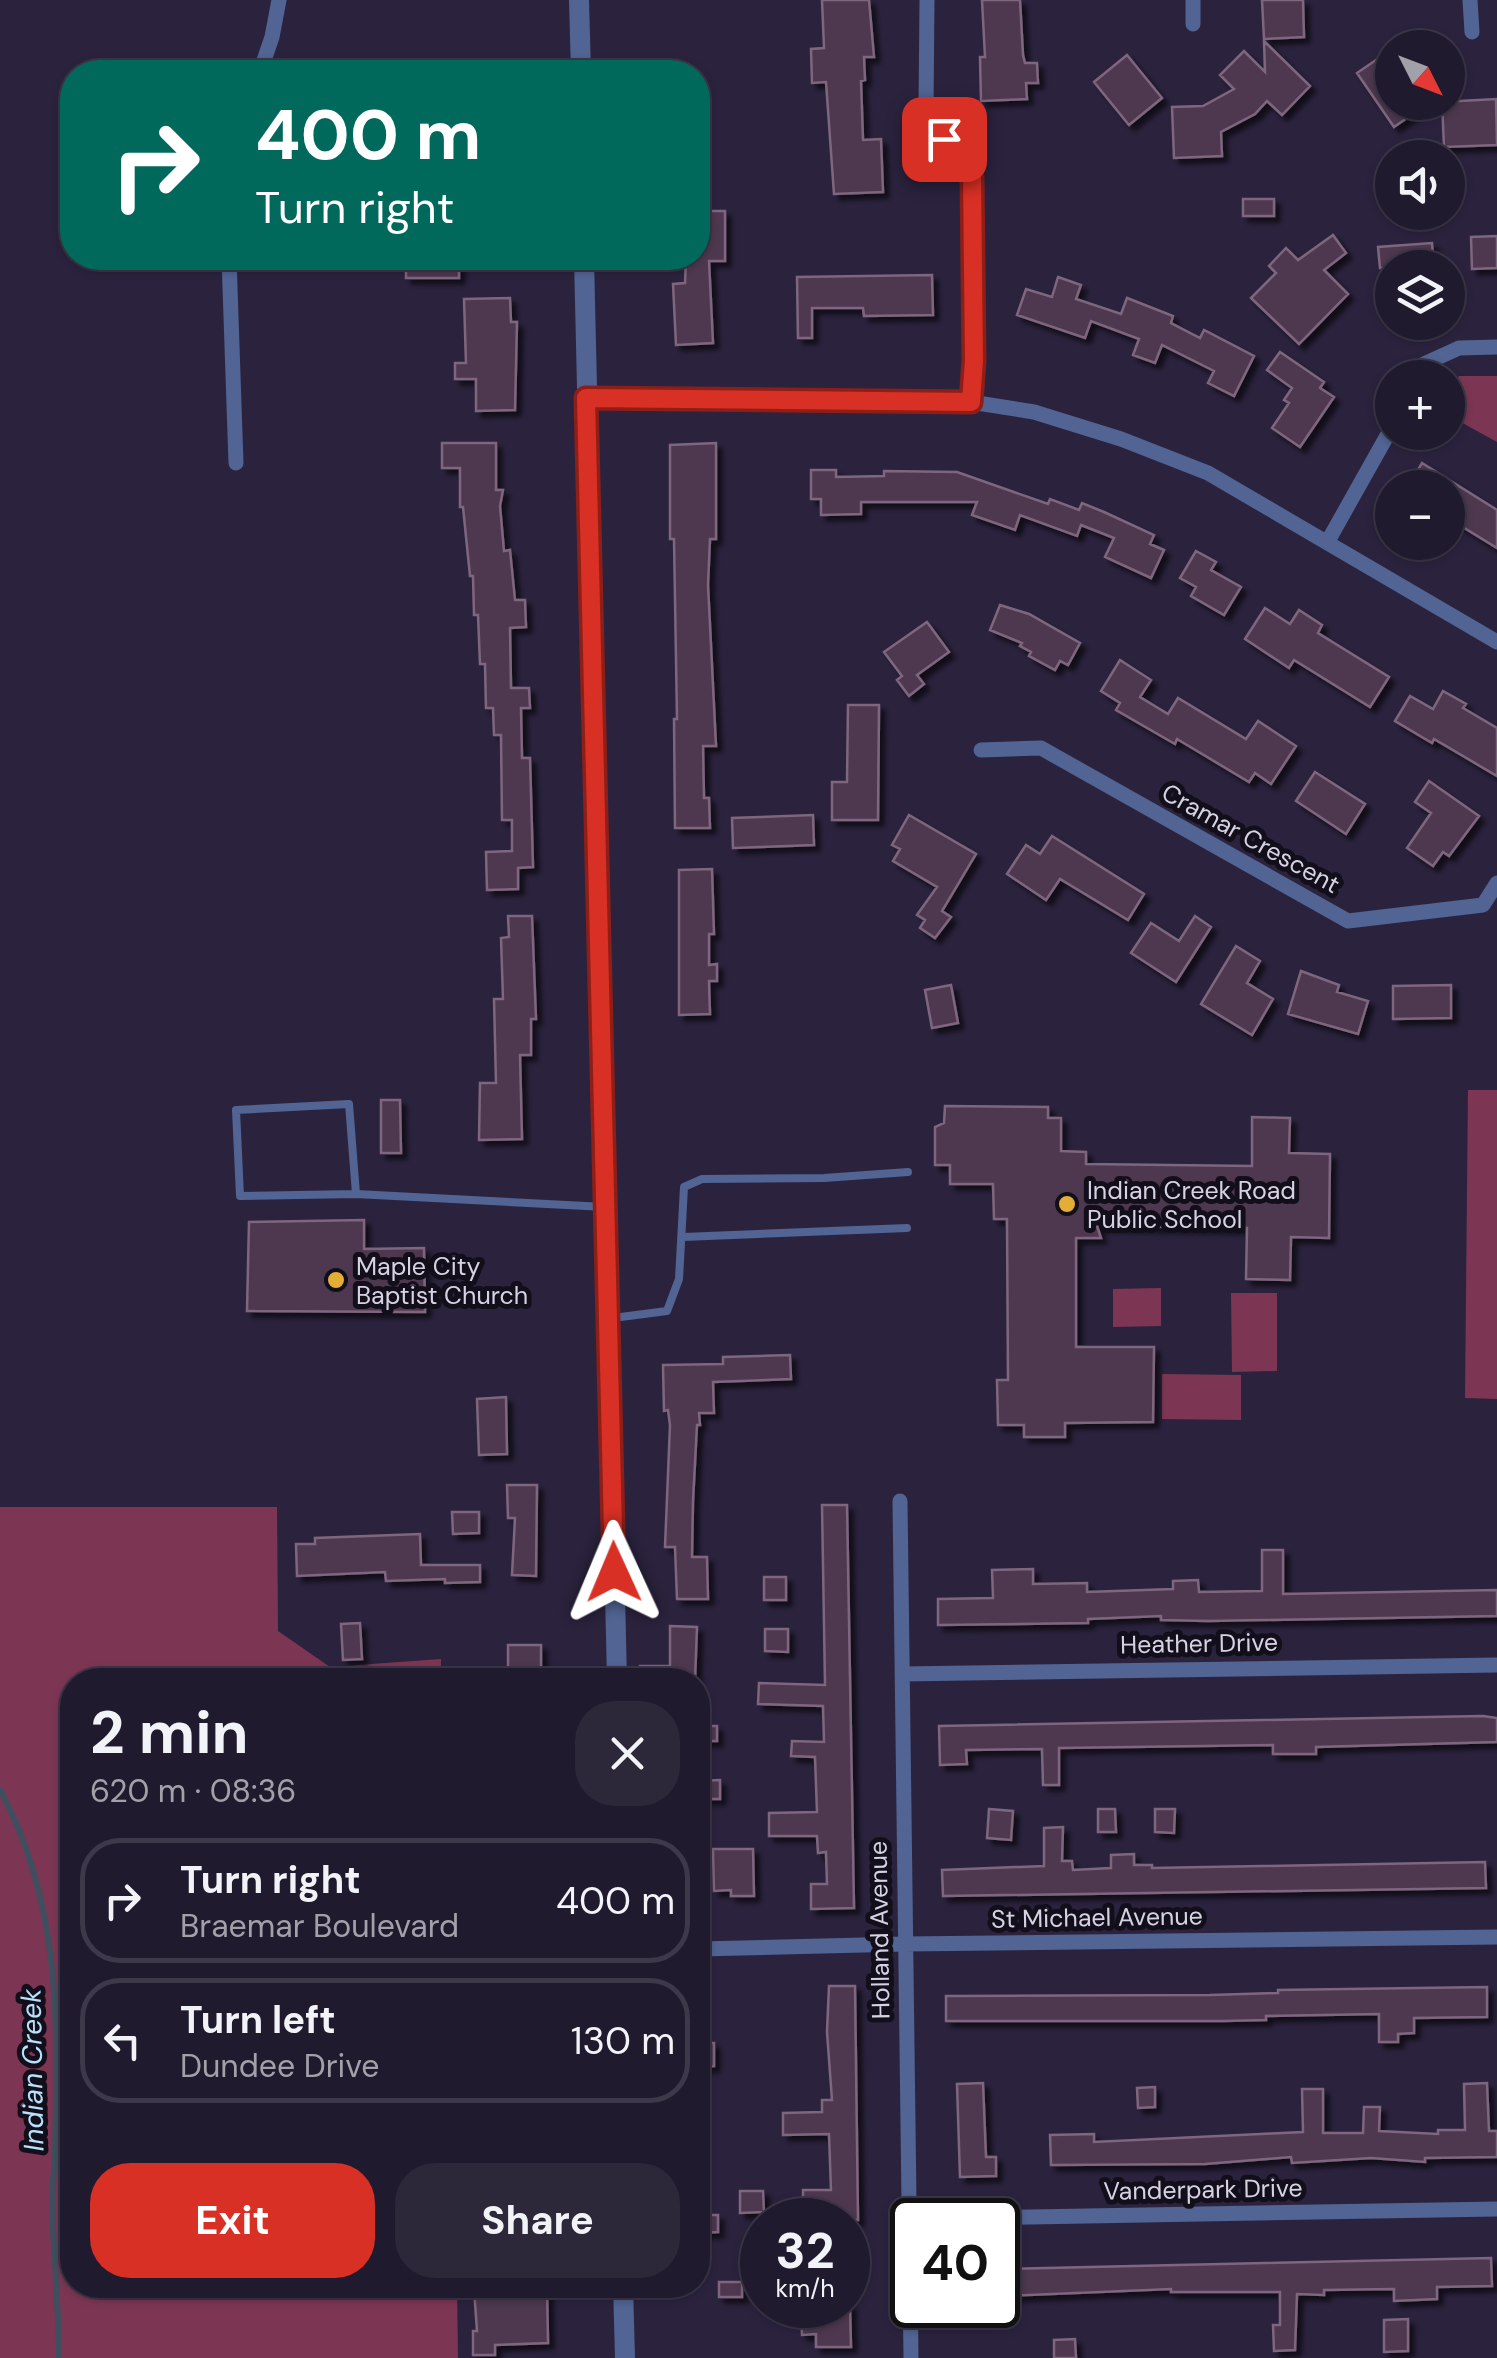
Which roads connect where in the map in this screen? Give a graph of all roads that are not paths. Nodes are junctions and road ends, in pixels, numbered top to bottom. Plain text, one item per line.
1 (279, 0) edge
2 (580, 0) edge
3 (927, 0) edge
4 (1193, 0) edge
5 (1470, 0) edge
6 (1193, 24) dead end
7 (1472, 32) dead end
8 (264, 60) edge
9 (581, 60) edge
10 (229, 270) edge
11 (584, 270) edge
12 (1497, 347) edge
13 (1433, 360) edge
14 (586, 398) junction
15 (971, 402) junction
16 (1380, 450) edge
17 (236, 463) dead end
18 (1328, 541) junction
19 (1497, 642) edge
20 (981, 750) dead end
21 (1497, 882) edge
22 (908, 1172) dead end
23 (356, 1194) junction
24 (605, 1207) junction
25 (907, 1228) dead end
26 (682, 1238) junction
27 (608, 1318) junction
28 (900, 1501) dead end
29 (1497, 1665) edge
30 (616, 1668) edge
31 (902, 1674) junction
32 (1497, 1937) edge
33 (904, 1944) junction
34 (710, 1950) edge
35 (909, 2198) edge
36 (1497, 2209) edge
37 (1020, 2217) edge
38 (623, 2298) edge
39 (911, 2328) edge
40 (625, 2358) edge
41 (911, 2358) edge

1 - 8 street
2 - 9 street
3 - 15 street
4 - 6 street
5 - 7 street
10 - 17 street
11 - 14 street
12 - 13 street
14 - 15 street
14 - 24 street
15 - 18 street
16 - 18 street
18 - 19 street
20 - 21 street, Cramar Crescent
22 - 26 lane
23 - 23 lane
23 - 24 lane
24 - 27 street
25 - 26 lane
26 - 27 lane
27 - 30 street
28 - 31 street, Holland Avenue
29 - 31 street, Heather Drive
31 - 33 street, Holland Avenue
32 - 33 street, St Michael Avenue
33 - 34 street, St Michael Avenue
33 - 35 street, Holland Avenue
36 - 37 street, Vanderpark Drive
38 - 40 street
39 - 41 street, Holland Avenue

